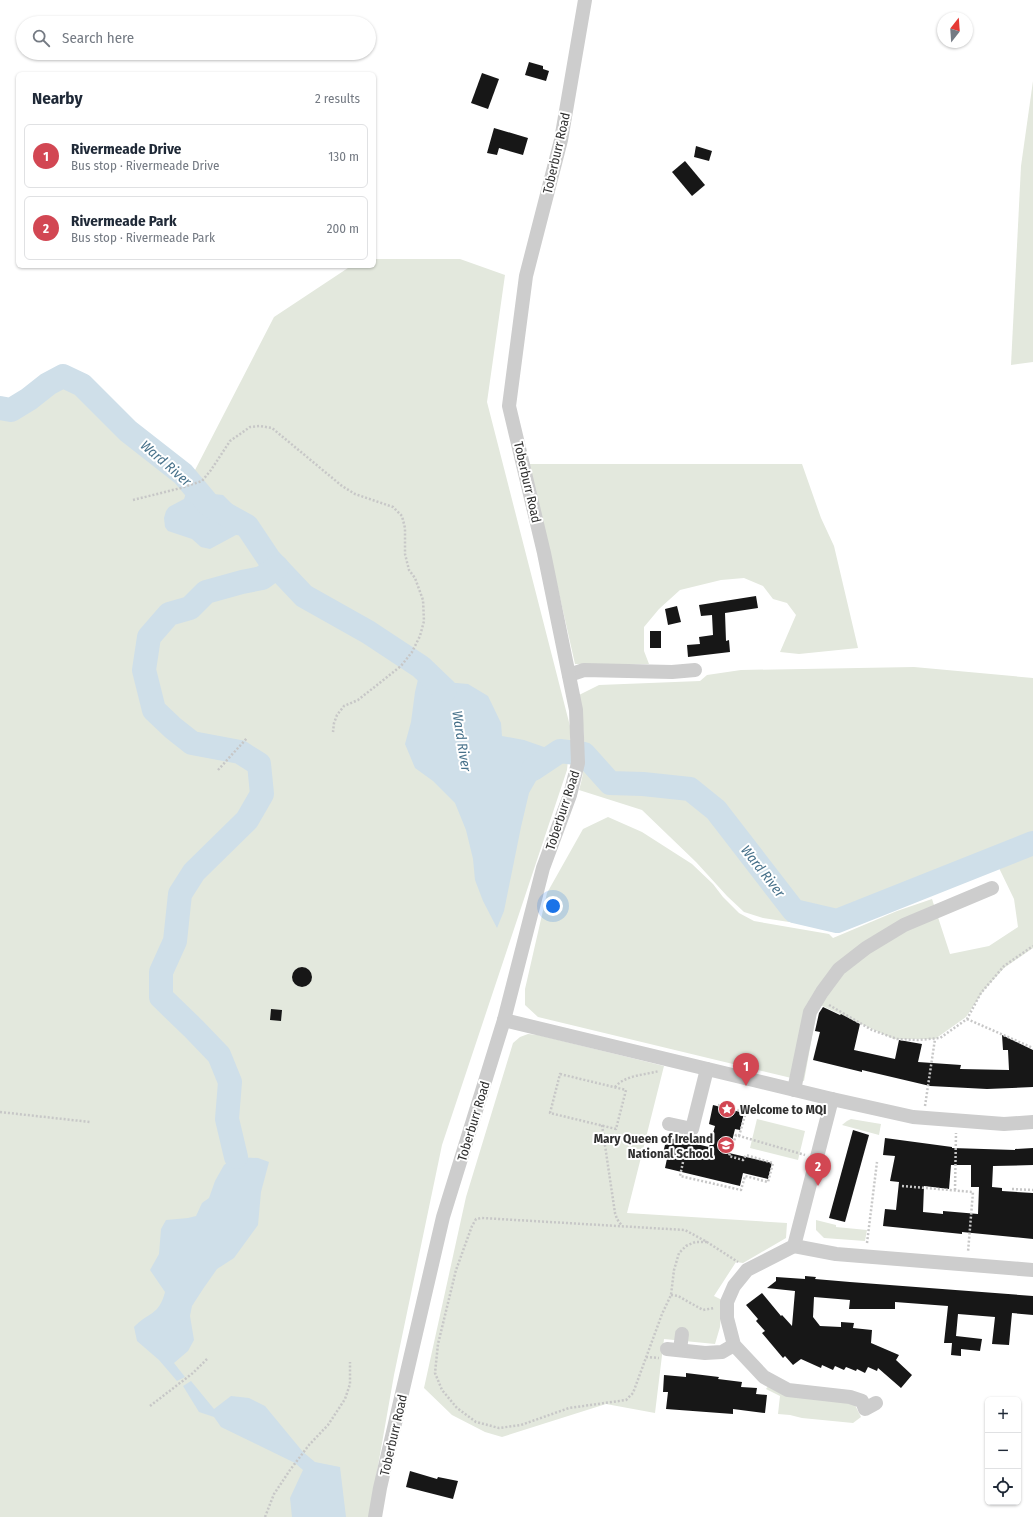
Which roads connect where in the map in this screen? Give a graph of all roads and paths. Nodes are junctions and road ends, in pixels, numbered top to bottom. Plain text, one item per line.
1 (585, 0) edge
2 (133, 500) dead end
3 (695, 670) dead end
4 (569, 675) junction
5 (333, 732) dead end
6 (247, 738) dead end
7 (218, 770) dead end
8 (992, 888) dead end
9 (1033, 946) edge
10 (818, 999) junction
11 (967, 1019) junction
12 (504, 1020) junction
13 (935, 1039) junction
14 (1033, 1048) edge
15 (664, 1069) dead end
16 (707, 1069) junction
17 (615, 1087) junction
18 (794, 1090) junction
19 (832, 1099) junction
20 (718, 1104) dead end
21 (924, 1108) dead end
22 (0, 1112) edge
23 (90, 1122) dead end
24 (1033, 1122) edge
25 (669, 1124) dead end
26 (602, 1125) junction
27 (956, 1132) dead end
28 (739, 1136) junction
29 (805, 1155) dead end
30 (684, 1162) dead end
31 (877, 1162) dead end
32 (902, 1186) dead end
33 (1012, 1189) dead end
34 (955, 1190) junction
35 (1033, 1190) edge
36 (623, 1226) junction
37 (707, 1242) junction
38 (867, 1243) dead end
39 (794, 1246) junction
40 (968, 1252) dead end
41 (747, 1270) junction
42 (1033, 1270) edge
43 (671, 1295) junction
44 (716, 1303) dead end
45 (682, 1334) dead end
46 (734, 1345) junction
47 (669, 1353) junction
48 (646, 1357) junction
49 (207, 1359) dead end
50 (350, 1362) dead end
51 (876, 1403) dead end
52 (150, 1406) dead end
53 (264, 1517) edge
54 (375, 1517) edge

1 - 4 street, Toberburr Road
2 - 5 path
3 - 4 street
4 - 12 street, Toberburr Road
6 - 7 path
8 - 10 street
9 - 11 path
10 - 13 path
10 - 18 street
11 - 13 path
11 - 14 path
12 - 16 street
12 - 54 street, Toberburr Road
13 - 21 path
15 - 17 path
16 - 18 street
16 - 25 street
17 - 26 path
17 - 26 path
18 - 19 street
19 - 24 street
19 - 39 street
20 - 28 path
22 - 23 path
26 - 36 path
27 - 34 path
28 - 29 path
28 - 30 path
31 - 38 path
32 - 34 path
33 - 35 path
34 - 40 path
36 - 37 path
36 - 48 path
37 - 41 path
37 - 43 path
39 - 41 street
39 - 42 street
41 - 46 street
43 - 44 path
43 - 48 path
45 - 47 street
46 - 47 street
46 - 51 street
47 - 48 path
49 - 52 path
50 - 53 path

